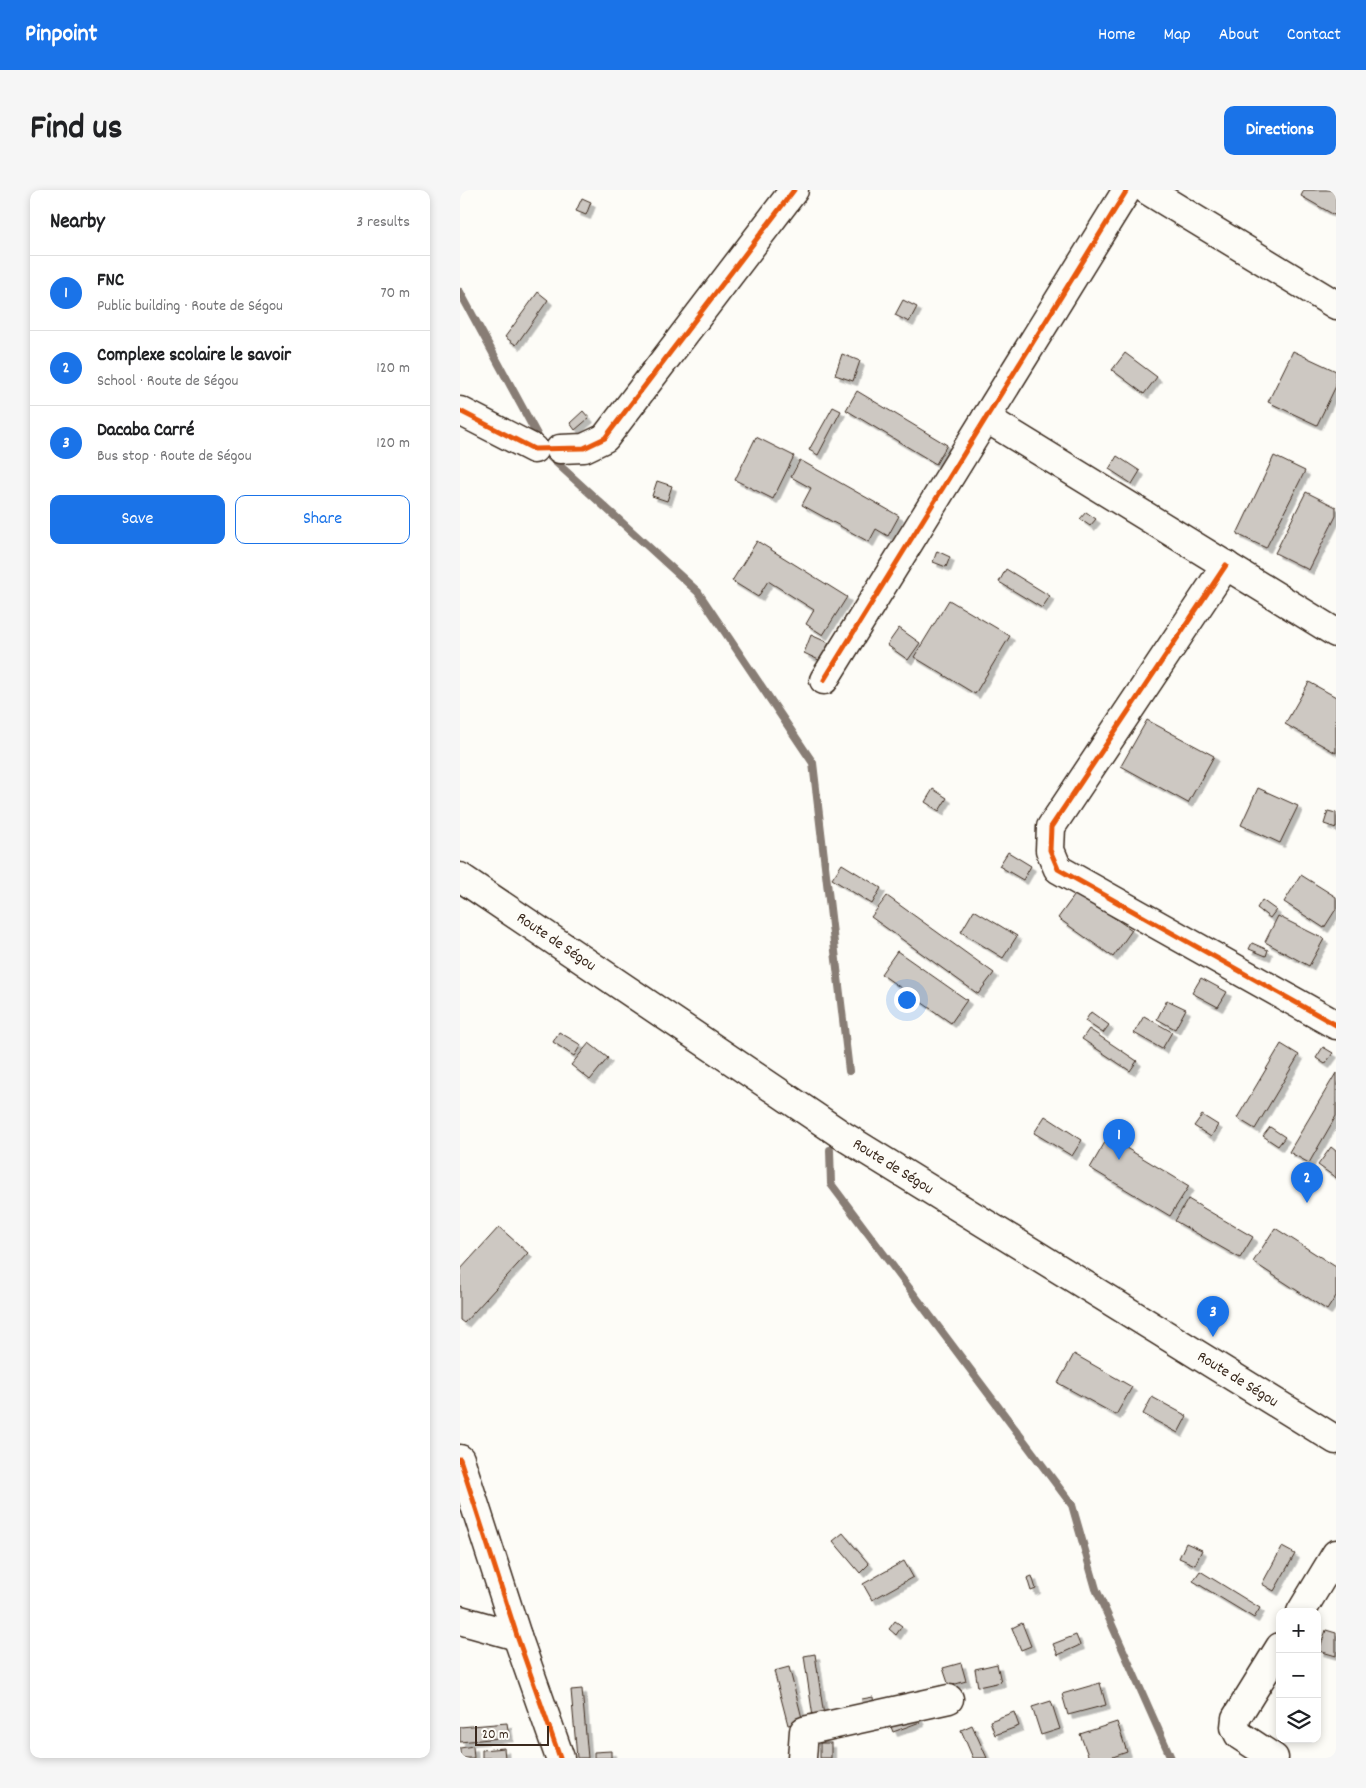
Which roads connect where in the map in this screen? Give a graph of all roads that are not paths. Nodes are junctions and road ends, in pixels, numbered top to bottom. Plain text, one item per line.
1 (794, 190) edge
2 (1127, 190) edge
3 (1147, 190) edge
4 (1336, 305) edge
5 (986, 418) junction
6 (461, 419) edge
7 (1226, 565) junction
8 (1336, 633) edge
9 (824, 680) dead end
10 (460, 878) edge
11 (1336, 1025) edge
12 (1336, 1440) edge
13 (460, 1459) edge
14 (1336, 1554) edge
15 (1303, 1608) edge
16 (460, 1620) edge
17 (517, 1636) junction
18 (1276, 1653) edge
19 (949, 1699) dead end
20 (560, 1758) edge
21 (802, 1758) edge
22 (1274, 1758) edge

1 - 6 main road
2 - 5 main road
3 - 4 main road
5 - 7 main road
5 - 9 main road
7 - 8 main road
7 - 11 main road
10 - 12 main road, Route de Ségou
13 - 17 main road
14 - 15 main road
16 - 17 main road
17 - 20 main road
18 - 22 main road
19 - 21 main road

